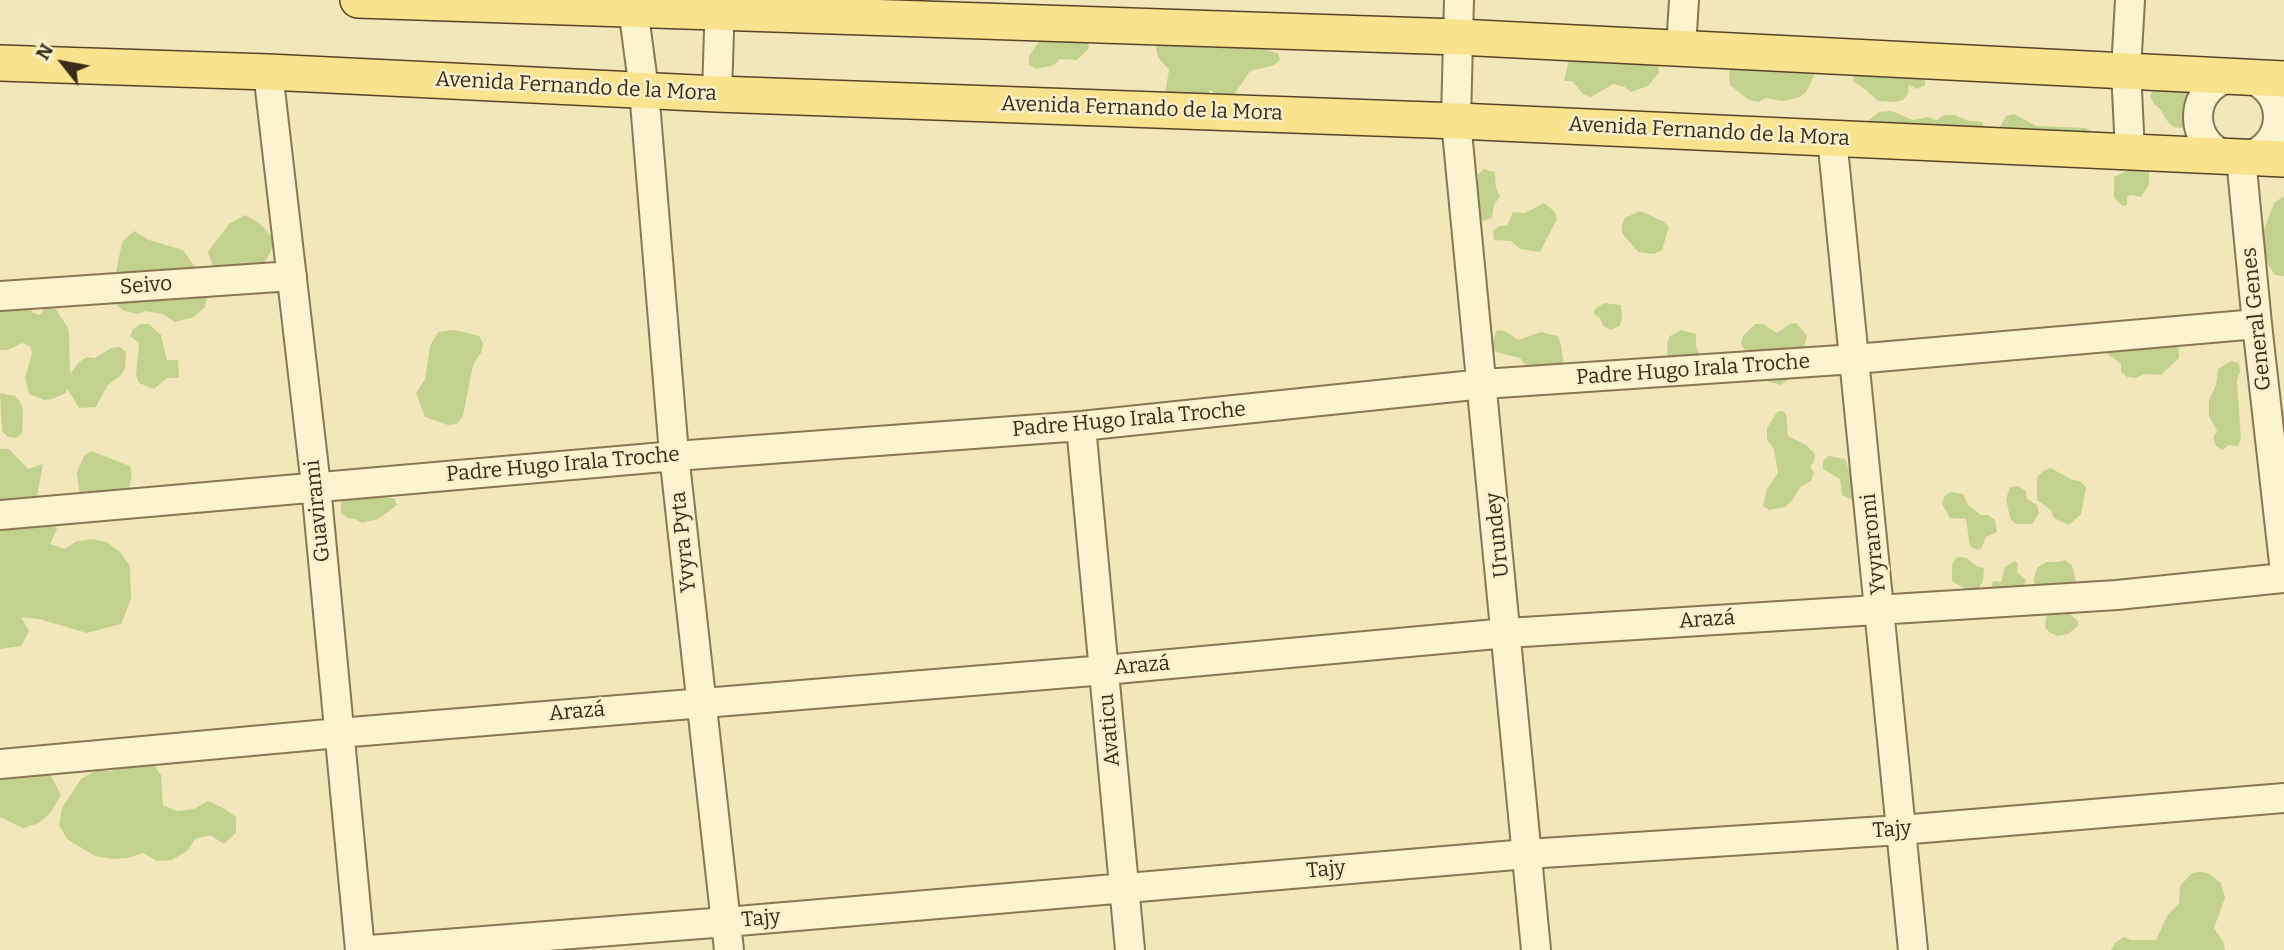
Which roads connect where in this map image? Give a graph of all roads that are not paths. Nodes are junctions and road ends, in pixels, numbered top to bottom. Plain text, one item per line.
1 (358, 0) edge
2 (375, 0) edge
3 (1459, 0) edge
4 (1684, 0) edge
5 (2130, 0) edge
6 (720, 5) edge
7 (633, 8) junction
8 (1014, 12) edge
9 (1458, 37) junction
10 (1681, 48) junction
11 (0, 64) edge
12 (2126, 70) junction
13 (268, 72) junction
14 (2244, 77) junction
15 (2284, 79) edge
16 (644, 90) junction
17 (717, 93) junction
18 (1456, 121) junction
19 (1832, 138) junction
20 (2130, 152) junction
21 (2241, 158) junction
22 (2284, 159) edge
23 (292, 276) junction
24 (0, 296) edge
25 (2257, 324) junction
26 (1855, 359) junction
27 (1483, 384) junction
28 (1081, 426) junction
29 (675, 456) junction
30 (316, 486) junction
31 (0, 515) edge
32 (2284, 563) edge
33 (2284, 578) edge
34 (1880, 609) junction
35 (1507, 633) junction
36 (1105, 670) junction
37 (700, 702) junction
38 (339, 733) junction
39 (0, 764) edge
40 (2284, 798) edge
41 (1900, 830) junction
42 (1527, 853) junction
43 (1124, 887) junction
44 (727, 936) edge
45 (360, 950) edge
46 (369, 950) edge
47 (1130, 950) edge
48 (1536, 950) edge
49 (1913, 950) edge

1 - 2 main road
2 - 7 main road
3 - 9 street, Urundey
4 - 10 street
5 - 12 street
6 - 7 main road
6 - 8 main road
6 - 17 street
7 - 16 street, Yvyra Pyta
8 - 9 main road
9 - 10 main road
9 - 18 street, Urundey
10 - 12 main road
11 - 13 main road, Avenida Fernando de la Mora
12 - 14 main road
12 - 20 street
13 - 16 main road, Avenida Fernando de la Mora
13 - 23 street, Guavirami
14 - 15 main road
14 - 21 street
14 - 21 street
16 - 17 main road, Avenida Fernando de la Mora
16 - 29 street, Yvyra Pyta
17 - 18 main road, Avenida Fernando de la Mora
18 - 19 main road, Avenida Fernando de la Mora
18 - 27 street, Urundey
19 - 20 main road, Avenida Fernando de la Mora
19 - 26 street, Yvyraromi
20 - 21 main road, Avenida Fernando de la Mora
21 - 22 main road, Avenida Fernando de la Mora
21 - 25 street, General Genes
23 - 24 street, Seivo
23 - 30 street, Guavirami
25 - 26 street, Padre Hugo Irala Troche
25 - 32 street, General Genes
26 - 27 street, Padre Hugo Irala Troche
26 - 34 street, Yvyraromi
27 - 28 street, Padre Hugo Irala Troche
27 - 35 street, Urundey
28 - 29 street, Padre Hugo Irala Troche
28 - 36 street, Avaticu
29 - 30 street, Padre Hugo Irala Troche
29 - 37 street, Yvyra Pyta
30 - 31 street, Padre Hugo Irala Troche
30 - 38 street, Guavirami
33 - 34 street, Arazá
34 - 35 street, Arazá
34 - 41 street, Yvyraromi
35 - 36 street, Arazá
35 - 42 street, Urundey
36 - 37 street, Arazá
36 - 43 street, Avaticu
37 - 38 street, Arazá
37 - 44 street, Yvyra Pyta
38 - 39 street, Arazá
38 - 45 street, Guavirami
40 - 41 street, Tajy
41 - 42 street, Tajy
41 - 49 street, Yvyraromi
42 - 43 street, Tajy
42 - 48 street, Urundey
43 - 44 street, Tajy
43 - 47 street, Avaticu
44 - 46 street, Tajy

